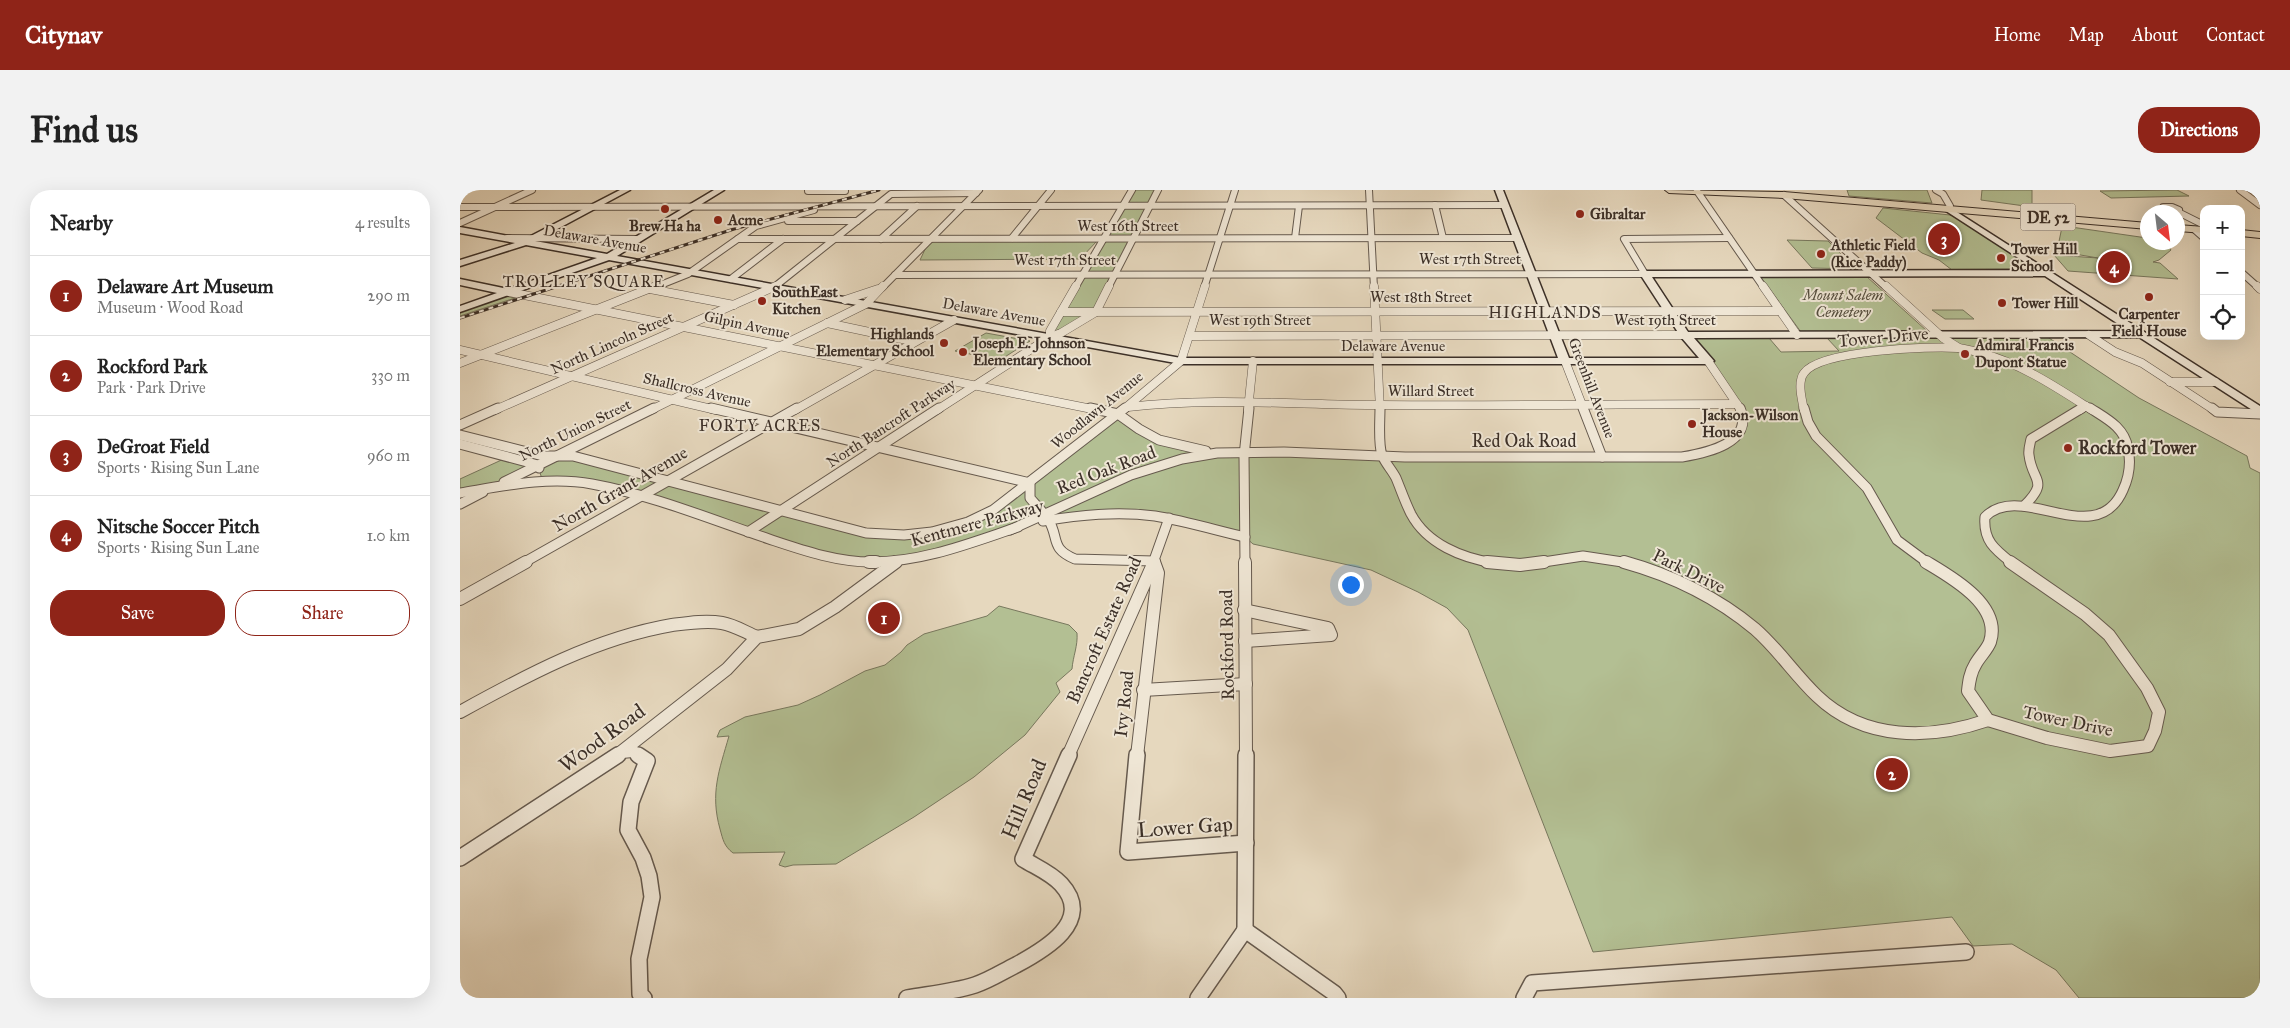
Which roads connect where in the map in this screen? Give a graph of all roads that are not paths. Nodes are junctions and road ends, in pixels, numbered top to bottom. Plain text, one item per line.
1 (532, 190) edge
2 (626, 190) edge
3 (720, 190) edge
4 (809, 190) edge
5 (1051, 190) edge
6 (1132, 190) edge
7 (1158, 190) edge
8 (1235, 190) edge
9 (1370, 190) edge
10 (1500, 190) edge
11 (1669, 190) edge
12 (1936, 190) edge
13 (2240, 190) edge
14 (2250, 190) edge
15 (845, 191) edge
16 (978, 191) edge
17 (1697, 191) junction
18 (1784, 195) junction
19 (801, 196) dead end
20 (2260, 197) edge
21 (794, 201) dead end
22 (1505, 205) junction
23 (2260, 205) edge
24 (692, 206) junction
25 (786, 206) junction
26 (828, 206) junction
27 (875, 206) junction
28 (916, 206) junction
29 (963, 206) junction
30 (1039, 206) junction
31 (1123, 206) junction
32 (1150, 206) junction
33 (1230, 206) junction
34 (1299, 206) junction
35 (1370, 206) junction
36 (1435, 206) junction
37 (460, 207) edge
38 (496, 207) junction
39 (595, 207) junction
40 (1949, 209) junction
41 (2185, 217) edge
42 (857, 221) junction
43 (773, 222) junction
44 (460, 223) edge
45 (2140, 225) edge
46 (2200, 227) edge
47 (2185, 228) edge
48 (2200, 228) edge
49 (460, 230) edge
50 (2245, 233) edge
51 (2260, 235) edge
52 (880, 238) junction
53 (931, 238) junction
54 (1012, 238) junction
55 (1104, 238) junction
56 (1133, 238) junction
57 (1220, 238) junction
58 (1295, 238) junction
59 (1372, 238) junction
60 (1443, 238) junction
61 (1518, 238) junction
62 (1730, 238) junction
63 (638, 239) junction
64 (738, 239) junction
65 (783, 239) junction
66 (835, 239) junction
67 (530, 240) junction
68 (608, 257) junction
69 (460, 263) edge
70 (690, 272) junction
71 (1872, 273) junction
72 (2046, 273) junction
73 (1209, 274) junction
74 (1374, 274) junction
75 (1532, 274) junction
76 (1645, 274) junction
77 (1754, 274) junction
78 (894, 275) junction
79 (1083, 275) junction
80 (1115, 275) junction
81 (2245, 276) edge
82 (731, 279) junction
83 (460, 282) edge
84 (884, 286) junction
85 (775, 287) junction
86 (650, 289) junction
87 (2260, 289) edge
88 (509, 292) junction
89 (845, 300) junction
90 (866, 304) junction
91 (734, 305) junction
92 (460, 309) edge
93 (596, 310) junction
94 (1376, 311) junction
95 (1546, 311) junction
96 (1669, 311) junction
97 (1780, 311) junction
98 (1061, 312) junction
99 (1096, 312) junction
100 (1198, 312) junction
101 (954, 320) junction
102 (827, 323) junction
103 (683, 328) junction
104 (1377, 334) junction
105 (1940, 334) junction
106 (2089, 334) junction
107 (2141, 334) junction
108 (1685, 335) junction
109 (1797, 335) junction
110 (1190, 336) junction
111 (1555, 336) junction
112 (1050, 338) junction
113 (907, 340) dead end
114 (778, 347) junction
115 (1959, 348) junction
116 (460, 350) edge
117 (479, 355) junction
118 (1181, 361) junction
119 (1253, 361) junction
120 (1378, 361) junction
121 (1565, 361) junction
122 (1708, 361) junction
123 (460, 363) edge
124 (871, 366) junction
125 (574, 375) junction
126 (2170, 382) junction
127 (2215, 382) junction
128 (974, 386) junction
129 (672, 400) junction
130 (1248, 402) junction
131 (1581, 403) junction
132 (1737, 404) junction
133 (1380, 405) junction
134 (2086, 406) junction
135 (1126, 407) junction
136 (2260, 413) edge
137 (1118, 414) junction
138 (771, 423) junction
139 (460, 424) edge
140 (460, 435) edge
141 (460, 444) edge
142 (471, 447) junction
143 (880, 447) junction
144 (1244, 451) junction
145 (460, 452) edge
146 (1218, 453) junction
147 (1382, 454) junction
148 (559, 456) junction
149 (1602, 457) junction
150 (538, 465) junction
151 (547, 480) junction
152 (668, 481) junction
153 (1030, 483) junction
154 (489, 488) junction
155 (460, 493) edge
156 (642, 496) junction
157 (1034, 503) junction
158 (1065, 503) junction
159 (460, 504) edge
160 (1002, 506) junction
161 (2024, 506) junction
162 (781, 511) junction
163 (1046, 517) junction
164 (1169, 518) junction
165 (748, 532) junction
166 (1245, 537) junction
167 (1154, 561) junction
168 (896, 562) junction
169 (460, 599) edge
170 (1244, 610) junction
171 (757, 637) junction
172 (1245, 641) junction
173 (1246, 684) junction
174 (1143, 690) junction
175 (460, 712) edge
176 (1988, 720) junction
177 (622, 752) junction
178 (1067, 754) joint
179 (1246, 843) junction
180 (1128, 852) joint
181 (460, 858) edge
182 (1245, 930) junction
183 (1966, 952) dead end
184 (638, 997) edge
185 (907, 998) edge
186 (1198, 998) edge
187 (1338, 998) edge
188 (1524, 998) edge

1 - 38 street
2 - 39 street
3 - 24 street
4 - 15 street
4 - 19 street
5 - 30 street
6 - 31 street
7 - 32 street
8 - 33 street
9 - 35 street
10 - 22 street, Greenhill Avenue
11 - 17 main road, DE 52
12 - 40 street
13 - 23 street
14 - 20 street
16 - 27 street, North Lincoln Street
16 - 29 street, North Union Street
17 - 18 main road, DE 52
17 - 62 street
18 - 40 main road, DE 52
18 - 71 street, Tower Drive
21 - 25 street
22 - 36 street
22 - 61 street, Greenhill Avenue
24 - 25 street
24 - 39 street
24 - 63 street
25 - 26 street
26 - 27 street
26 - 43 street
27 - 28 street
27 - 42 street, North Lincoln Street
28 - 29 street
28 - 52 street
29 - 30 street
29 - 53 street, North Union Street
30 - 31 street
30 - 54 street
31 - 32 street
31 - 55 street
32 - 33 street
32 - 56 street
33 - 34 street
33 - 57 street
34 - 35 street
34 - 58 street
35 - 36 street
35 - 59 street
36 - 60 street
37 - 38 street
38 - 39 street
38 - 44 street
39 - 67 street
40 - 45 main road, DE 52
40 - 72 street
41 - 46 street
42 - 43 street
42 - 66 street, North Lincoln Street
43 - 64 street
47 - 48 main road
49 - 67 street, Delaware Avenue
50 - 51 main road
52 - 53 street, West 16th Street
52 - 66 street, West 16th Street
53 - 54 street, West 16th Street
53 - 78 street, North Union Street
54 - 55 street, West 16th Street
55 - 56 street, West 16th Street
55 - 79 street
56 - 57 street, West 16th Street
56 - 80 street
57 - 58 street, West 16th Street
57 - 73 street
58 - 59 street, West 16th Street
59 - 60 street, West 16th Street
59 - 74 street
60 - 61 street, West 16th Street
61 - 75 street, Greenhill Avenue
62 - 76 street
62 - 77 street
63 - 67 street
63 - 68 street
64 - 65 street, West 16th Street
64 - 70 street
65 - 66 street, West 16th Street
65 - 82 street
66 - 85 street, North Lincoln Street
67 - 68 street, Delaware Avenue
67 - 69 street
68 - 70 street, Delaware Avenue
68 - 88 street
70 - 82 street, Delaware Avenue
70 - 86 street
71 - 72 street, West 17th Street
71 - 77 street, West 17th Street
71 - 105 street, Tower Drive
72 - 107 street
73 - 74 street, West 17th Street
73 - 80 street, West 17th Street
73 - 100 street
74 - 75 street, West 17th Street
74 - 94 street
75 - 76 street, West 17th Street
75 - 95 street, Greenhill Avenue
76 - 77 street, West 17th Street
76 - 96 street
77 - 97 street
78 - 79 street, West 17th Street
78 - 84 street, North Union Street
79 - 80 street, West 17th Street
79 - 98 street
80 - 99 street
81 - 87 street
82 - 85 street, Delaware Avenue
83 - 88 street, Gilpin Avenue
84 - 89 street, North Union Street
84 - 90 street, North Union Street
85 - 89 street, Delaware Avenue
85 - 91 street, North Lincoln Street
86 - 91 street
86 - 93 street
88 - 92 street
88 - 93 street, Gilpin Avenue
89 - 90 street, Delaware Avenue
90 - 101 street, Delaware Avenue
90 - 102 street, North Union Street
91 - 103 street, North Lincoln Street
93 - 103 street, Gilpin Avenue
93 - 117 street
94 - 95 street, West 18th Street
94 - 100 street, West 18th Street
94 - 104 street
95 - 96 street, West 18th Street
95 - 111 street, Greenhill Avenue
96 - 97 street, West 18th Street
96 - 108 street
97 - 109 street
98 - 99 street, West 18th Street
98 - 112 street
99 - 100 street, West 18th Street
99 - 112 street, North Bancroft Parkway
100 - 110 street
101 - 112 street, Delaware Avenue
101 - 124 street, North Grant Avenue
102 - 113 street
102 - 114 street, North Union Street
103 - 114 street, Gilpin Avenue
103 - 125 street, North Lincoln Street
104 - 110 street, West 19th Street
104 - 111 street, West 19th Street
104 - 120 street
105 - 106 street, West 19th Street
105 - 109 street, West 19th Street
105 - 115 street, Tower Drive
106 - 107 street, West 19th Street
106 - 126 street
107 - 127 street
108 - 109 street, West 19th Street
108 - 111 street, West 19th Street
108 - 122 street
110 - 118 street
111 - 121 street, Greenhill Avenue
112 - 118 street, Delaware Avenue
112 - 128 street, North Bancroft Parkway
114 - 124 street, Gilpin Avenue
114 - 129 street, North Union Street
115 - 134 street, Tower Drive
115 - 176 street, Tower Drive
116 - 117 street, Shallcross Avenue
117 - 123 street
117 - 125 street, Shallcross Avenue
118 - 119 street, Delaware Avenue
118 - 135 street, Woodlawn Avenue
119 - 120 street, Delaware Avenue
119 - 130 street, Rockford Road
120 - 121 street, Delaware Avenue
120 - 133 street
121 - 122 street, Delaware Avenue
121 - 131 street, Greenhill Avenue
122 - 132 street, Red Oak Road
124 - 128 street, Gilpin Avenue
124 - 138 street, North Grant Avenue
125 - 129 street, Shallcross Avenue
125 - 139 street, North Lincoln Street
126 - 127 street
126 - 136 street
127 - 136 street
128 - 137 street, Gilpin Avenue
128 - 143 street, North Bancroft Parkway
129 - 138 street, Shallcross Avenue
129 - 148 street, North Union Street
130 - 133 street, Willard Street
130 - 135 street, Willard Street
130 - 144 street, Rockford Road
131 - 132 street, Willard Street
131 - 133 street, Willard Street
131 - 149 street, Greenhill Avenue
132 - 149 street, Red Oak Road
133 - 147 street
134 - 161 street
134 - 161 street, Tower Drive
135 - 137 street, Woodlawn Avenue
137 - 146 street, Red Oak Road
137 - 153 street, Woodlawn Avenue
138 - 143 street, Shallcross Avenue
138 - 152 street, North Grant Avenue
140 - 148 street
141 - 142 street
142 - 145 street
142 - 150 street
143 - 153 street, Shallcross Avenue
143 - 162 street, North Bancroft Parkway
144 - 146 street, Red Oak Road
144 - 147 street, Red Oak Road
144 - 166 street, Rockford Road
146 - 158 street, Red Oak Road
147 - 149 street, Red Oak Road
147 - 176 street, Park Drive
148 - 150 street, North Union Street
148 - 152 street
150 - 151 street
150 - 154 street, North Union Street
151 - 154 street, Kentmere Parkway
151 - 156 street, Kentmere Parkway
152 - 156 street, North Grant Avenue
152 - 162 street
153 - 157 street
153 - 160 street, Woodlawn Avenue
154 - 155 street
154 - 159 street
156 - 165 street, Kentmere Parkway
156 - 169 street, North Grant Avenue
157 - 158 street
157 - 160 street
157 - 163 street
158 - 163 street, Red Oak Road
160 - 162 street, Woodlawn Avenue
161 - 176 street, Tower Drive
162 - 165 street, North Bancroft Parkway
163 - 164 street, Kentmere Parkway
163 - 167 street
163 - 168 street, Kentmere Parkway
164 - 166 street, Kentmere Parkway
164 - 167 street, Bancroft Estate Road
165 - 168 street, Kentmere Parkway
166 - 170 street, Rockford Road
167 - 174 street, Ivy Road
167 - 178 street, Bancroft Estate Road
168 - 171 street
170 - 172 street, Rockford Road
170 - 172 street
171 - 175 street
171 - 177 street, Wood Road
172 - 173 street, Rockford Road
173 - 174 street
173 - 179 street, Rockford Road
174 - 180 street, Ivy Road
177 - 181 street, Wood Road
177 - 184 street
178 - 185 street, Hill Road
179 - 180 street, Lower Gap
179 - 182 street, Rockford Road
182 - 186 street
182 - 187 street
183 - 188 street

